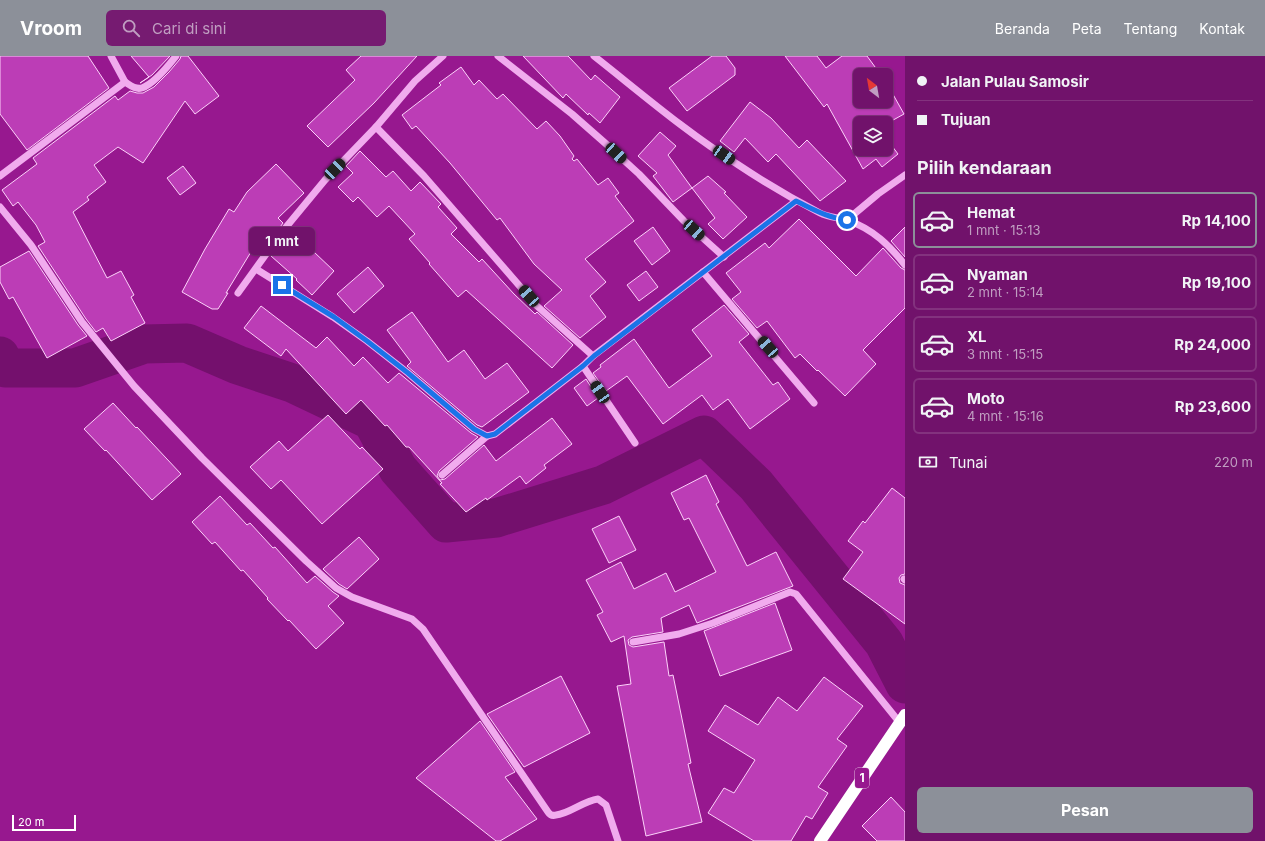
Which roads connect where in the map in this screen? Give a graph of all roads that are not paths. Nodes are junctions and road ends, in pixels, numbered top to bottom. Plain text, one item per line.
1 (111, 56) edge
2 (176, 56) edge
3 (443, 56) edge
4 (498, 56) edge
5 (594, 56) edge
6 (125, 82) junction
7 (376, 127) junction
8 (905, 175) edge
9 (0, 176) edge
10 (796, 201) junction
11 (0, 207) edge
12 (847, 220) junction
13 (724, 257) junction
14 (905, 265) edge
15 (256, 269) junction
16 (703, 272) junction
17 (238, 293) dead end
18 (594, 356) junction
19 (583, 366) junction
20 (814, 403) dead end
21 (487, 436) junction
22 (635, 443) dead end
23 (442, 475) dead end
24 (633, 642) dead end
25 (902, 719) edge
26 (618, 841) edge
27 (820, 841) edge

1 - 6 street
2 - 6 street
3 - 7 street
4 - 13 street
5 - 10 street
6 - 9 street
7 - 15 street
7 - 18 street
8 - 12 street
10 - 12 street
10 - 13 street
11 - 26 street
12 - 14 street
13 - 16 street
15 - 17 street
15 - 21 street
16 - 18 street
16 - 20 street
18 - 19 street
19 - 21 street
19 - 22 street
21 - 23 street
24 - 25 street
25 - 27 highway, 1

